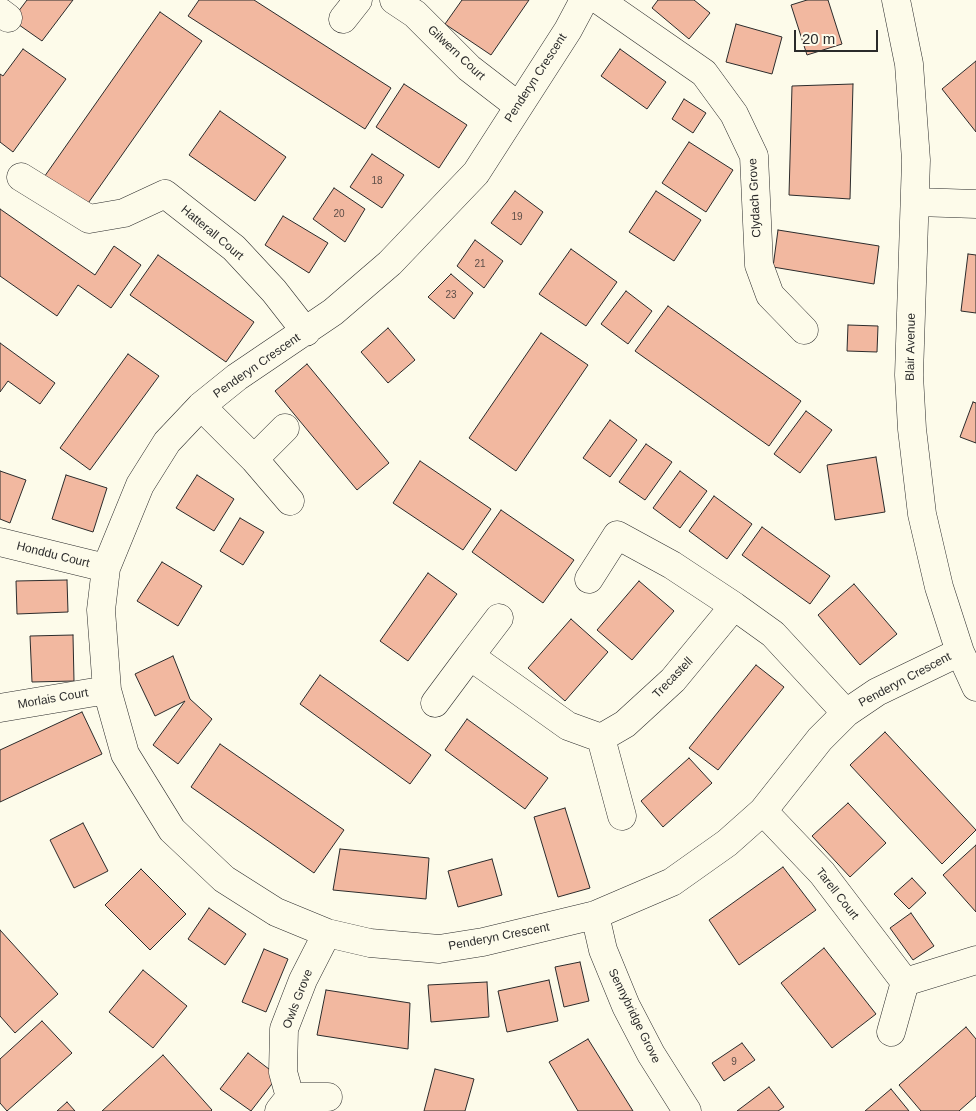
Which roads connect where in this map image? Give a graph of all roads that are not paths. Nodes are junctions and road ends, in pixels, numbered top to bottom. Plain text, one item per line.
1 (394, 0) edge
2 (584, 0) edge
3 (599, 0) edge
4 (896, 0) edge
5 (517, 105) junction
6 (21, 177) dead end
7 (917, 202) junction
8 (976, 204) edge
9 (804, 330) dead end
10 (306, 332) junction
11 (201, 406) junction
12 (285, 428) dead end
13 (254, 459) junction
14 (290, 501) dead end
15 (0, 542) edge
16 (106, 568) junction
17 (588, 578) dead end
18 (734, 606) junction
19 (499, 618) dead end
20 (960, 652) junction
21 (470, 656) junction
22 (976, 687) edge
23 (107, 690) junction
24 (435, 703) dead end
25 (0, 708) edge
26 (846, 713) junction
27 (601, 738) junction
28 (763, 811) junction
29 (622, 816) dead end
30 (595, 915) junction
31 (327, 934) junction
32 (965, 964) edge
33 (905, 982) junction
34 (891, 1032) dead end
35 (328, 1097) dead end
36 (284, 1104) edge
37 (687, 1111) edge

1 - 5 street, Gilwern Court
2 - 5 street, Penderyn Crescent
3 - 9 street, Clydach Grove
4 - 7 street, Blair Avenue
5 - 10 street, Penderyn Crescent
6 - 10 street, Hatterall Court
7 - 8 street
7 - 20 street, Blair Avenue
10 - 11 street, Penderyn Crescent
11 - 13 street
11 - 16 street, Penderyn Crescent
12 - 13 street
13 - 14 street
15 - 16 street, Honddu Court
16 - 23 street, Penderyn Crescent
17 - 18 street
18 - 26 street
18 - 27 street, Trecastell
19 - 21 street
20 - 22 street, Blair Avenue
20 - 26 street, Penderyn Crescent
21 - 24 street
21 - 27 street
23 - 25 street, Morlais Court
23 - 31 street, Penderyn Crescent
26 - 28 street, Penderyn Crescent
27 - 29 street
28 - 30 street, Penderyn Crescent
28 - 33 street, Tarell Court
30 - 31 street, Penderyn Crescent
30 - 37 street, Sennybridge Grove
31 - 36 street, Owls Grove
32 - 33 street
33 - 34 street
35 - 36 street, Owls Grove

